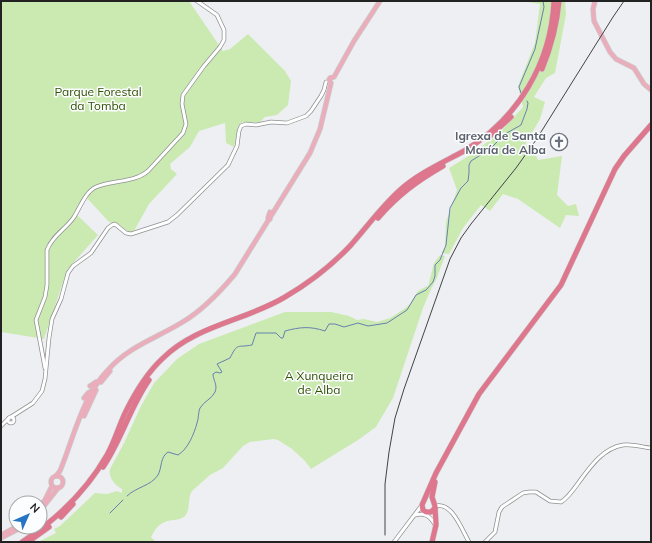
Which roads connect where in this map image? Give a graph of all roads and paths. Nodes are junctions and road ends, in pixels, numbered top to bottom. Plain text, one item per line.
1 (197, 1) edge
2 (381, 1) edge
3 (554, 1) edge
4 (559, 1) edge
5 (595, 1) edge
6 (332, 80) junction
7 (651, 90) edge
8 (651, 125) edge
9 (282, 204) junction
10 (269, 219) junction
11 (263, 234) junction
12 (49, 338) junction
13 (42, 350) junction
14 (42, 356) junction
15 (47, 357) junction
16 (46, 370) junction
17 (108, 374) junction
18 (100, 380) junction
19 (92, 391) junction
20 (84, 398) dead end
21 (1, 426) edge
22 (651, 448) edge
23 (70, 452) junction
24 (442, 462) junction
25 (56, 476) junction
26 (62, 478) junction
27 (52, 486) junction
28 (58, 488) junction
29 (48, 495) edge
30 (48, 501) edge
31 (423, 503) junction
32 (434, 505) junction
33 (426, 512) junction
34 (414, 516) junction
35 (48, 523) edge
36 (434, 523) junction
37 (30, 535) edge
38 (32, 535) edge
39 (18, 542) edge
40 (22, 542) edge
41 (30, 542) edge
42 (394, 542) edge
43 (431, 542) edge
44 (469, 542) edge
45 (485, 542) edge

1 - 13 street
2 - 6 main road
2 - 6 main road
3 - 35 highway
4 - 41 highway
5 - 7 main road
6 - 9 main road
6 - 10 main road
6 - 12 street
8 - 24 highway
9 - 10 main road
9 - 11 main road
10 - 11 main road
10 - 18 main road
11 - 17 main road
12 - 13 street
12 - 15 street
13 - 14 street
13 - 15 street
14 - 15 street
14 - 16 street
15 - 16 street
16 - 21 street
17 - 19 main road
17 - 23 main road
18 - 19 main road
18 - 19 main road
19 - 20 main road
19 - 23 main road
19 - 25 main road
22 - 45 street
23 - 26 main road
24 - 31 highway
24 - 32 highway
25 - 26 main road
25 - 27 main road
26 - 28 main road
27 - 28 main road
27 - 29 main road
28 - 30 main road
31 - 32 highway
31 - 33 highway
31 - 34 street
32 - 33 highway
32 - 43 highway
32 - 44 street
33 - 34 street
33 - 36 highway
34 - 36 street
34 - 42 street
36 - 43 highway
37 - 39 highway
38 - 40 highway

